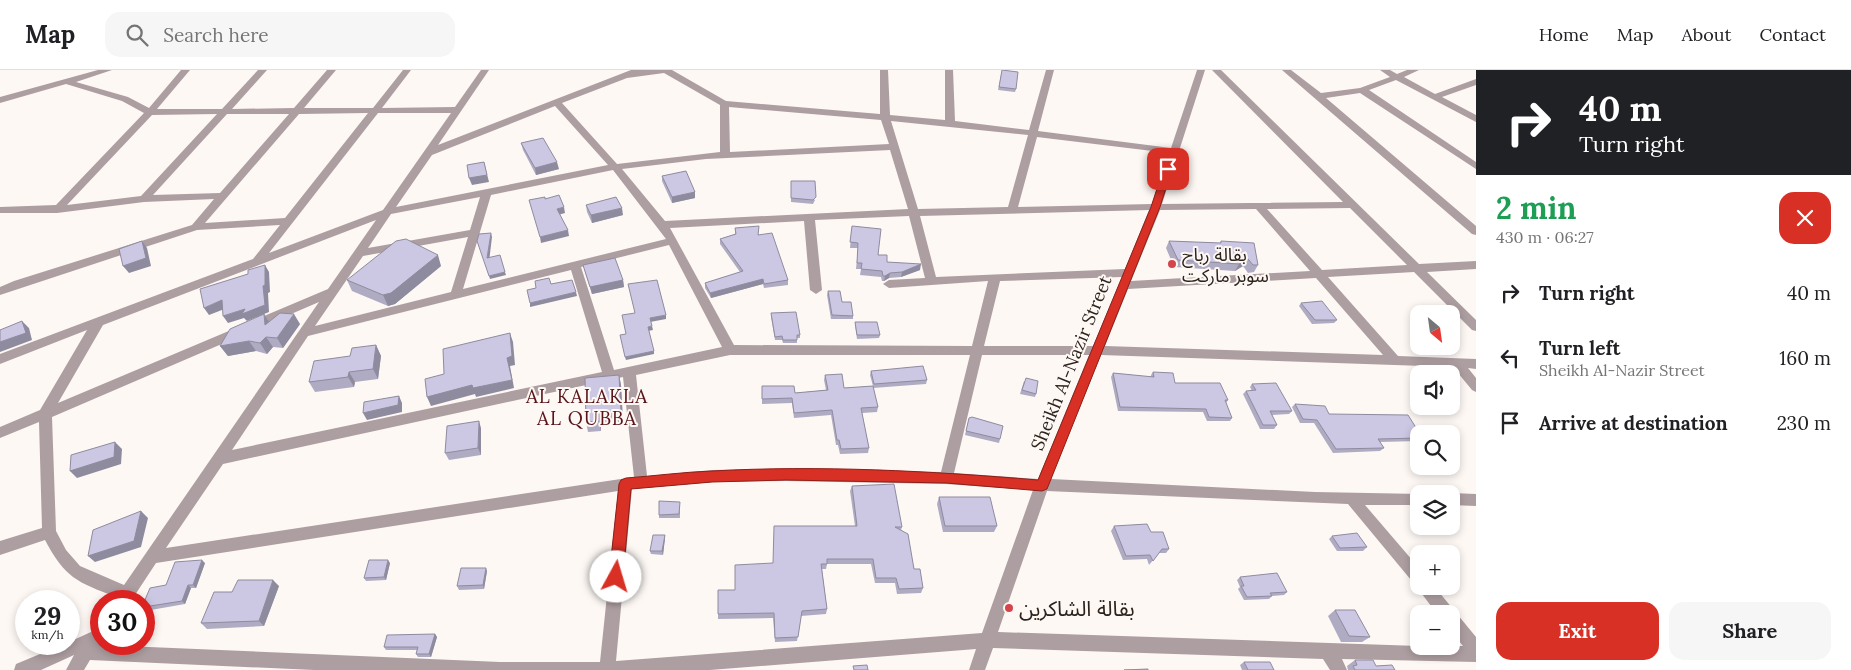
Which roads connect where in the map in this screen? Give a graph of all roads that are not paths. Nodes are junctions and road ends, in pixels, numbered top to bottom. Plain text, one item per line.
1 (107, 70) edge
2 (186, 70) edge
3 (263, 70) edge
4 (332, 70) edge
5 (407, 70) edge
6 (486, 70) edge
7 (637, 70) edge
8 (667, 70) edge
9 (884, 70) edge
10 (949, 70) edge
11 (1050, 70) edge
12 (1201, 70) edge
13 (1216, 70) edge
14 (1286, 70) edge
15 (1384, 70) edge
16 (1415, 70) edge
17 (1398, 77) junction
18 (620, 78) junction
19 (68, 82) junction
20 (1476, 82) edge
21 (1362, 90) junction
22 (1319, 96) junction
23 (1435, 97) junction
24 (0, 100) edge
25 (557, 103) junction
26 (724, 104) junction
27 (459, 110) junction
28 (373, 111) junction
29 (150, 112) junction
30 (296, 112) junction
31 (222, 113) junction
32 (885, 117) junction
33 (1476, 119) edge
34 (950, 124) junction
35 (1032, 133) junction
36 (893, 147) junction
37 (1174, 151) junction
38 (427, 153) junction
39 (725, 155) junction
40 (1476, 166) edge
41 (615, 167) junction
42 (487, 191) junction
43 (222, 196) junction
44 (144, 199) junction
45 (1352, 205) junction
46 (1259, 206) junction
47 (1156, 207) junction
48 (0, 210) edge
49 (57, 210) junction
50 (1012, 210) junction
51 (387, 212) junction
52 (914, 213) junction
53 (809, 217) junction
54 (288, 221) junction
55 (662, 225) junction
56 (196, 226) junction
57 (1476, 232) edge
58 (474, 233) junction
59 (672, 241) junction
60 (359, 253) junction
61 (257, 262) junction
62 (1476, 265) edge
63 (575, 266) junction
64 (1417, 269) junction
65 (1320, 274) junction
66 (995, 277) junction
67 (1125, 279) junction
68 (931, 281) junction
69 (888, 284) dead end
70 (816, 290) dead end
71 (0, 291) edge
72 (332, 292) junction
73 (456, 295) junction
74 (99, 321) junction
75 (1476, 326) edge
76 (304, 333) junction
77 (730, 350) junction
78 (975, 352) junction
79 (1096, 352) junction
80 (0, 359) edge
81 (1395, 360) junction
82 (1456, 363) junction
83 (1476, 364) edge
84 (629, 370) junction
85 (609, 374) junction
86 (1476, 387) edge
87 (45, 413) junction
88 (0, 433) edge
89 (218, 459) junction
90 (946, 478) junction
91 (633, 483) junction
92 (1042, 485) junction
93 (1351, 498) junction
94 (1410, 499) edge
95 (1460, 499) edge
96 (1476, 500) edge
97 (49, 532) junction
98 (0, 548) edge
99 (152, 558) junction
100 (1410, 569) edge
101 (110, 590) edge
102 (130, 590) edge
103 (1431, 595) edge
104 (1440, 605) edge
105 (1460, 630) edge
106 (90, 638) edge
107 (989, 640) junction
108 (90, 646) edge
109 (1476, 649) edge
110 (1327, 651) junction
111 (86, 652) junction
112 (1476, 654) edge
113 (22, 670) edge
114 (74, 670) edge
115 (500, 670) edge
116 (607, 670) edge
117 (977, 670) edge
118 (1339, 670) edge

1 - 19 street
2 - 29 street
3 - 31 street
4 - 30 street
5 - 28 street
6 - 27 street
7 - 18 street
8 - 18 street
8 - 26 street
9 - 32 street
10 - 34 street
11 - 35 street
12 - 37 street, Sheikh Al-Nazir Street
13 - 45 street
14 - 22 street
15 - 17 street
16 - 17 street
17 - 21 street
17 - 23 street
18 - 25 street
19 - 24 street
19 - 29 street
20 - 23 street
21 - 22 street
21 - 40 street
22 - 57 street
23 - 33 street
25 - 38 street
25 - 41 street
26 - 32 street
26 - 39 street
27 - 28 street
27 - 38 street
28 - 30 street
28 - 54 street
29 - 31 street
29 - 49 street
30 - 31 street
30 - 43 street
31 - 44 street
32 - 34 street
32 - 36 street
34 - 35 street
35 - 37 street
35 - 50 street
36 - 39 street
36 - 52 street
37 - 47 street, Sheikh Al-Nazir Street
38 - 51 street
39 - 41 street
41 - 42 street
41 - 55 street
42 - 51 street
42 - 58 street
43 - 44 street
43 - 56 street
44 - 49 street
45 - 46 street
45 - 64 street
46 - 47 street
46 - 65 street
47 - 50 street
47 - 67 street, Sheikh Al-Nazir Street
48 - 49 street
50 - 52 street
51 - 60 street
51 - 61 street
52 - 53 street
52 - 68 street
53 - 55 street
53 - 70 street
54 - 56 street
54 - 61 street
55 - 59 street
56 - 71 street
58 - 60 street
58 - 73 street
59 - 63 street
59 - 77 street
60 - 72 street
61 - 74 street
62 - 64 street
63 - 73 street
63 - 85 street
64 - 65 street
64 - 75 street
65 - 67 street
65 - 81 street
66 - 67 street
66 - 68 street
66 - 78 street
67 - 79 street, Sheikh Al-Nazir Street
68 - 69 street
72 - 76 street
72 - 87 street
73 - 76 street
74 - 80 street
74 - 87 street
76 - 89 street
77 - 78 street
77 - 84 street
78 - 79 street
78 - 90 street
79 - 81 street
79 - 92 street, Sheikh Al-Nazir Street
81 - 82 street
82 - 83 street
82 - 86 street
84 - 85 street
84 - 91 street
85 - 89 street
87 - 88 street
87 - 97 street
89 - 99 street
90 - 91 street
90 - 92 street
91 - 99 street
91 - 116 street
92 - 93 street
92 - 107 street, Sheikh Al-Nazir Street
93 - 94 street
93 - 100 street
95 - 96 street
97 - 98 street
97 - 101 street
99 - 102 street
103 - 104 street
105 - 109 street
106 - 113 street
107 - 110 street
107 - 116 street
107 - 117 street, Sheikh Al-Nazir Street
108 - 111 street
110 - 112 street
110 - 118 street
111 - 114 street
111 - 115 street
115 - 116 street

